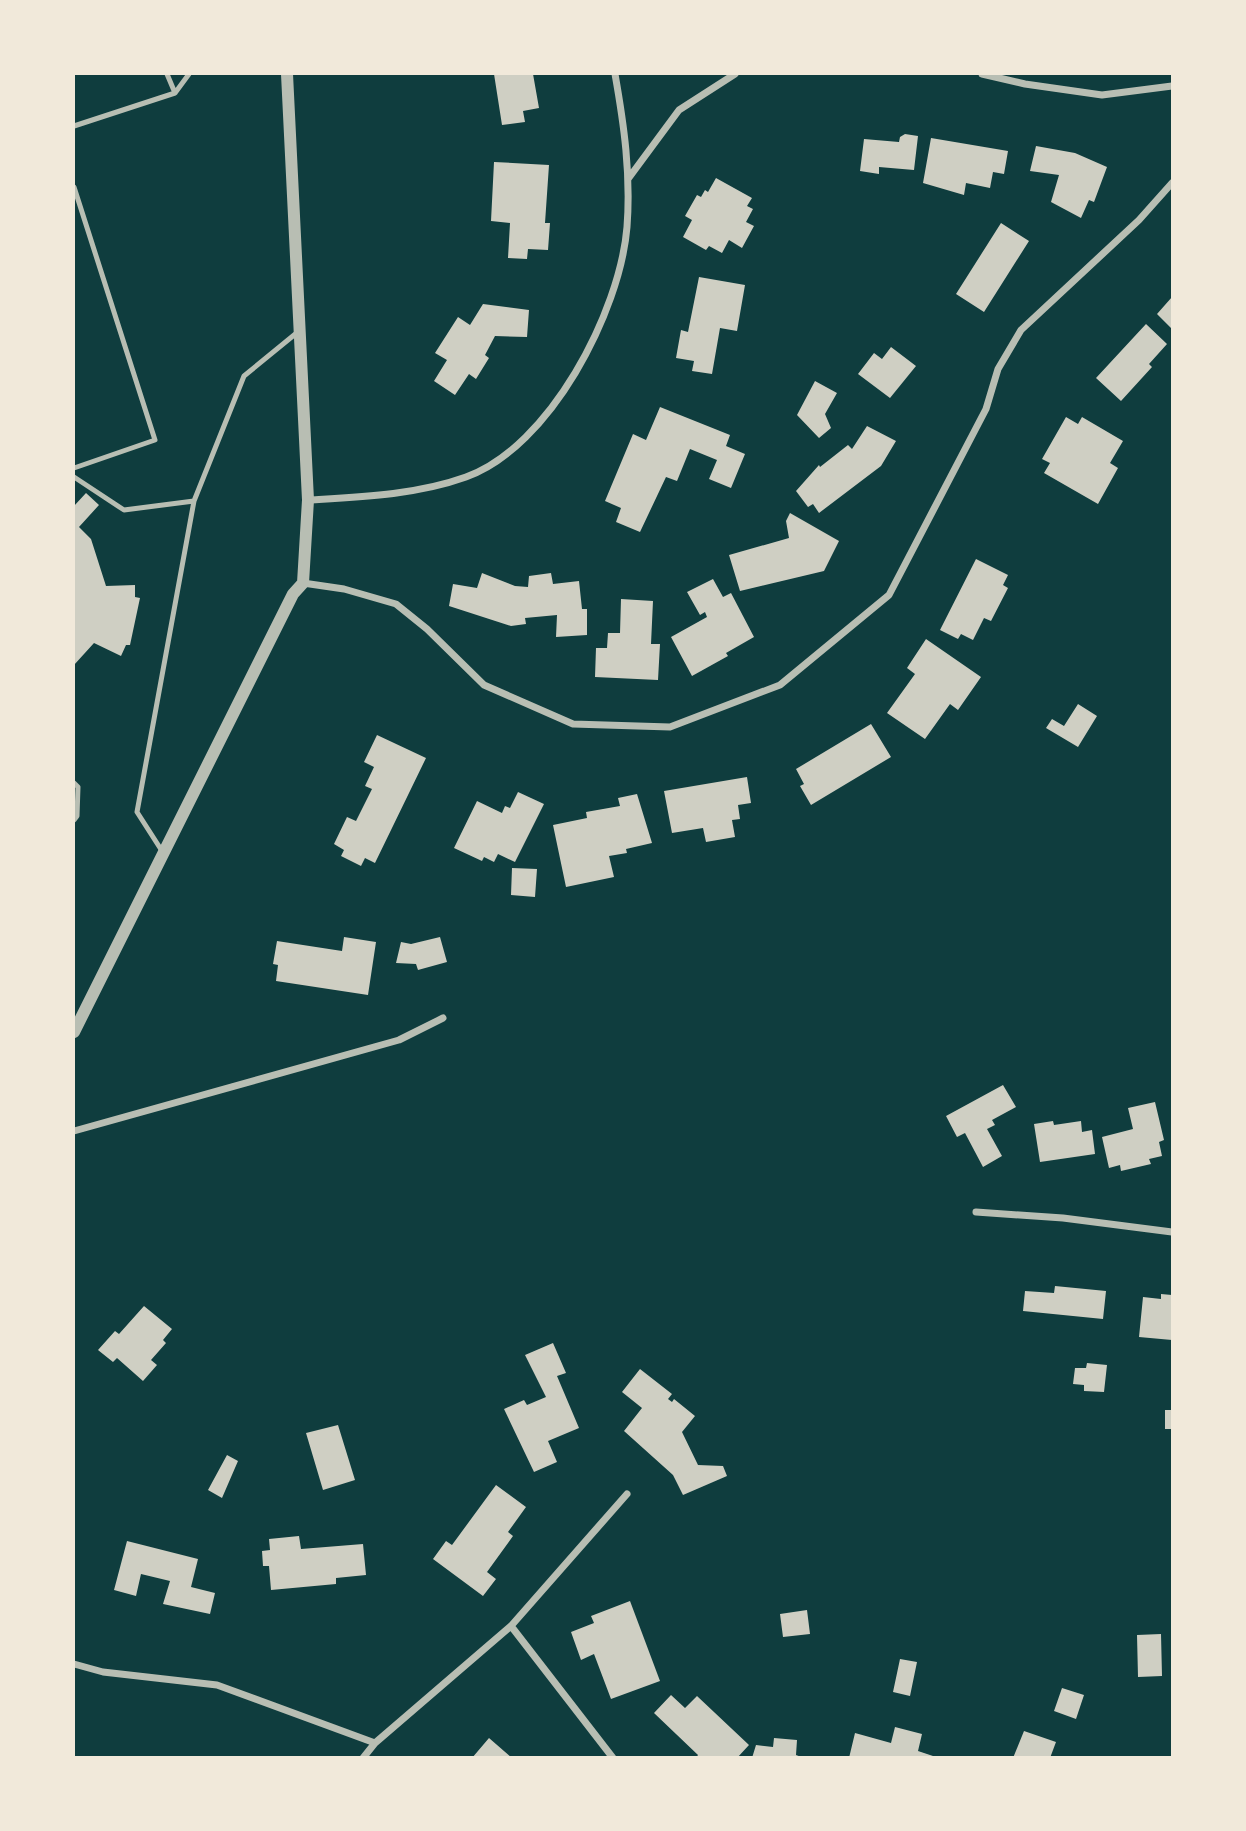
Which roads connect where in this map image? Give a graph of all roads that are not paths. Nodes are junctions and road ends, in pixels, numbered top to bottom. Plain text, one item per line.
1 (167, 74) edge
2 (189, 74) edge
3 (287, 74) edge
4 (615, 74) edge
5 (735, 74) edge
6 (982, 74) edge
7 (1172, 86) edge
8 (175, 93) junction
9 (74, 127) edge
10 (628, 180) junction
11 (1172, 183) edge
12 (74, 187) edge
13 (300, 330) junction
14 (74, 468) edge
15 (74, 477) edge
16 (308, 500) junction
17 (194, 501) junction
18 (303, 583) junction
19 (74, 783) edge
20 (74, 821) edge
21 (162, 851) junction
22 (443, 1018) dead end
23 (74, 1032) edge
24 (74, 1131) edge
25 (976, 1212) dead end
26 (1172, 1232) edge
27 (627, 1494) dead end
28 (511, 1626) junction
29 (74, 1664) edge
30 (375, 1743) junction
31 (363, 1758) edge
32 (614, 1758) edge

1 - 8 lane
2 - 8 lane
3 - 13 street
4 - 10 street
5 - 10 street
6 - 7 street
8 - 9 lane
10 - 16 street
11 - 18 street
12 - 14 lane
13 - 16 street
13 - 17 lane
15 - 17 lane
16 - 18 street
17 - 21 lane
18 - 21 street
19 - 20 lane
21 - 23 street
22 - 24 street
25 - 26 street
27 - 28 street
28 - 30 street
28 - 32 street
29 - 30 street
30 - 31 street

